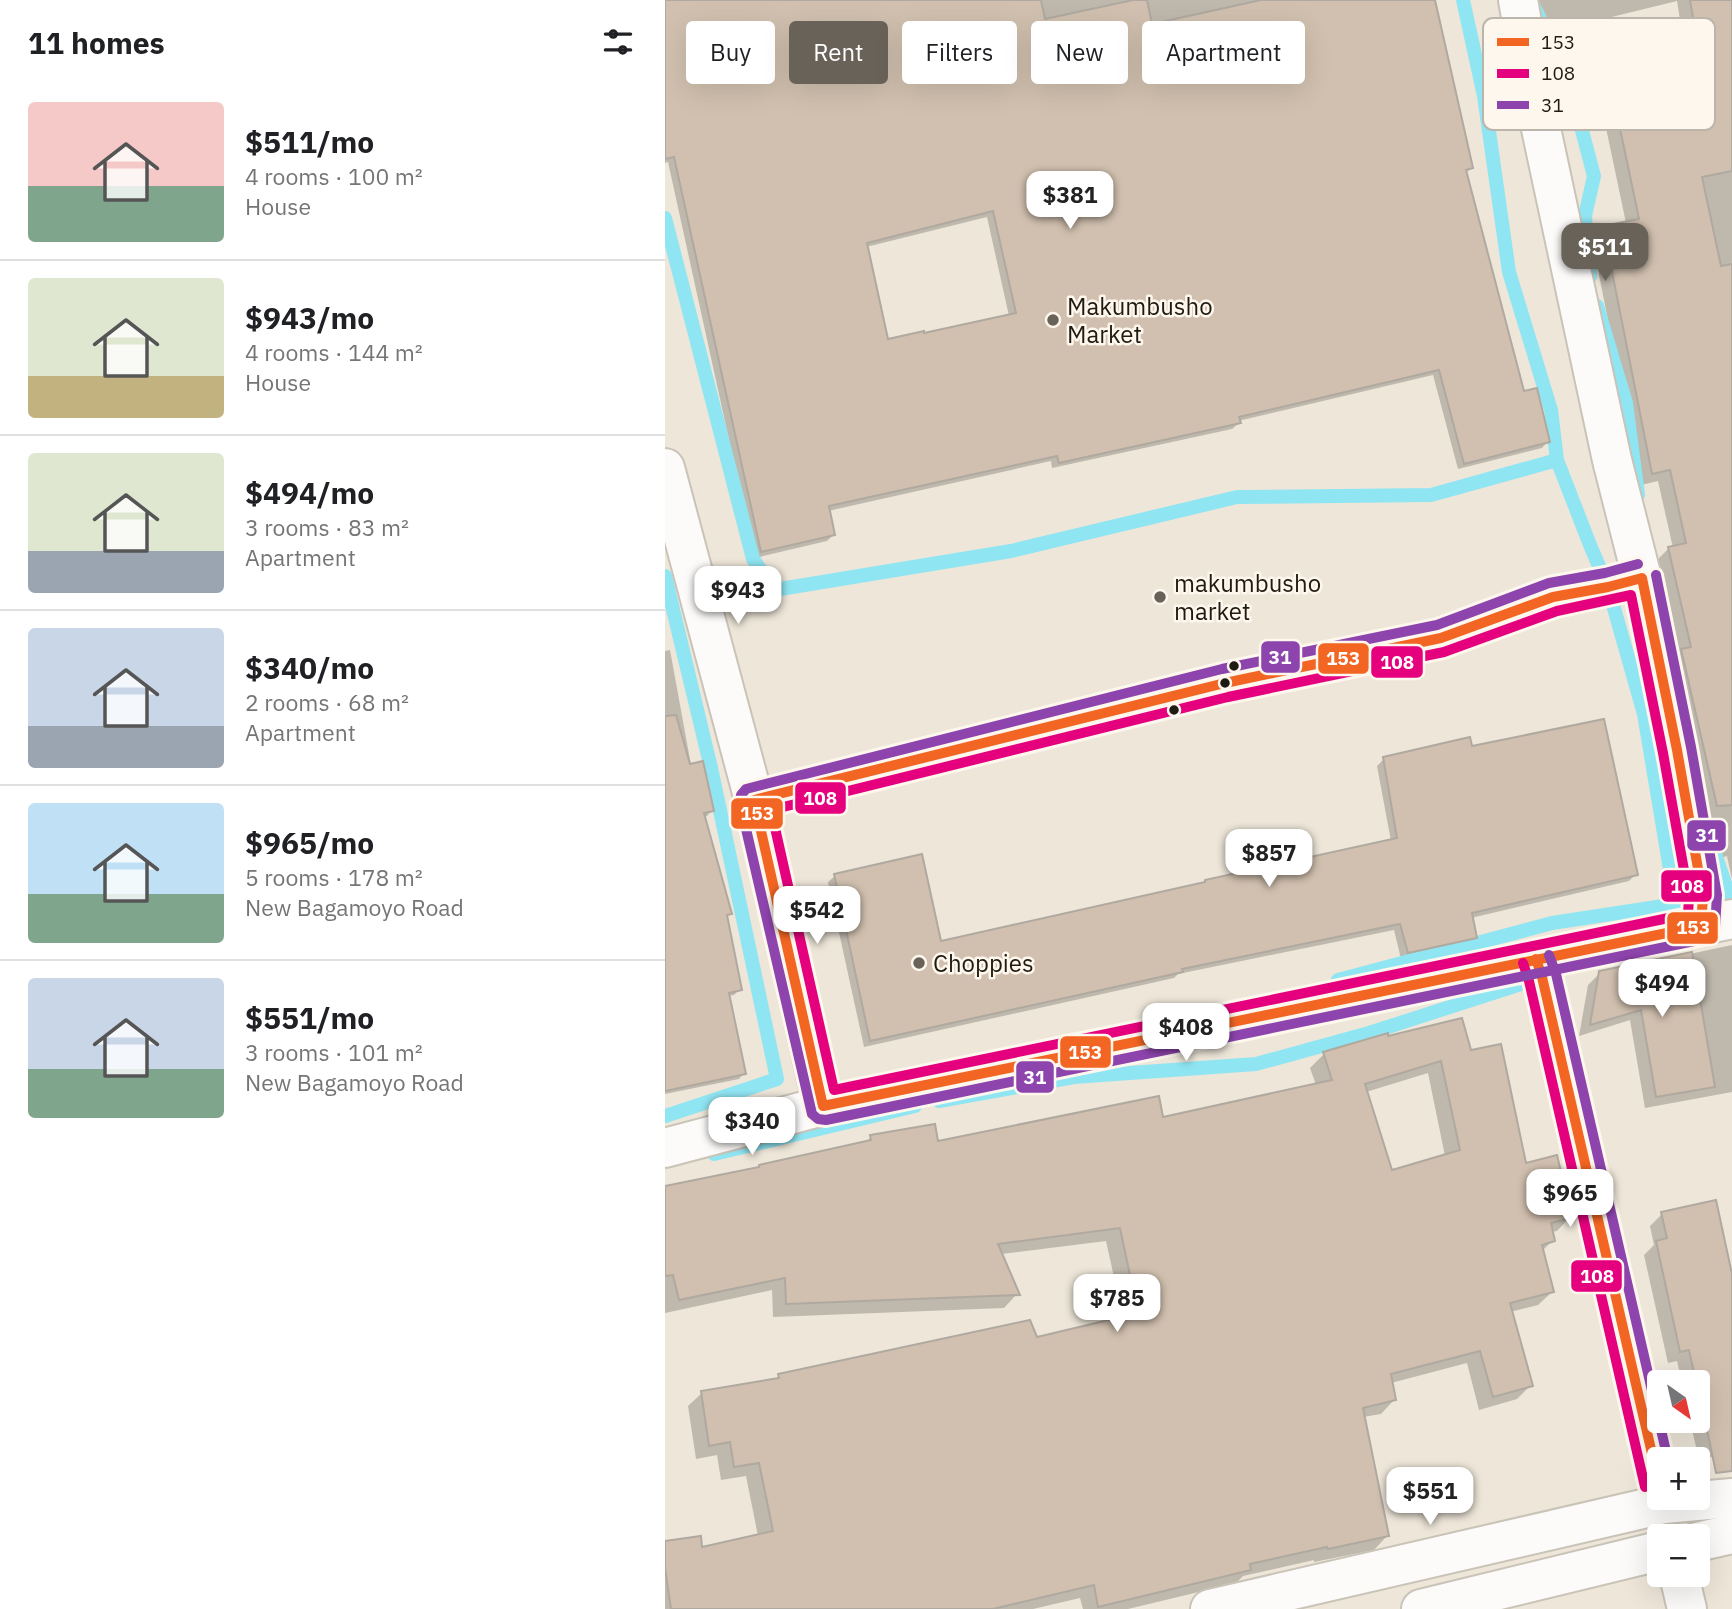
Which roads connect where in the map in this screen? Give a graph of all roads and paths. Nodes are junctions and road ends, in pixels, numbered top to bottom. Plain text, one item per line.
1 (1518, 0) edge
2 (1521, 18) edge
3 (1541, 130) edge
4 (665, 468) edge
5 (1716, 922) edge
6 (1537, 959) junction
7 (823, 1106) junction
8 (665, 1148) edge
9 (1650, 1447) edge
10 (1732, 1498) edge
11 (1710, 1501) edge
12 (1647, 1510) edge
13 (1732, 1534) edge
14 (1710, 1539) edge
15 (1647, 1554) edge
16 (1682, 1587) edge
17 (1210, 1609) edge
18 (1421, 1609) edge
19 (1687, 1609) edge

1 - 2 main road
3 - 5 main road
4 - 7 main road
5 - 6 main road
6 - 7 main road
6 - 9 main road
7 - 8 main road
10 - 11 main road
12 - 17 main road
13 - 14 main road
15 - 18 main road
16 - 19 main road

